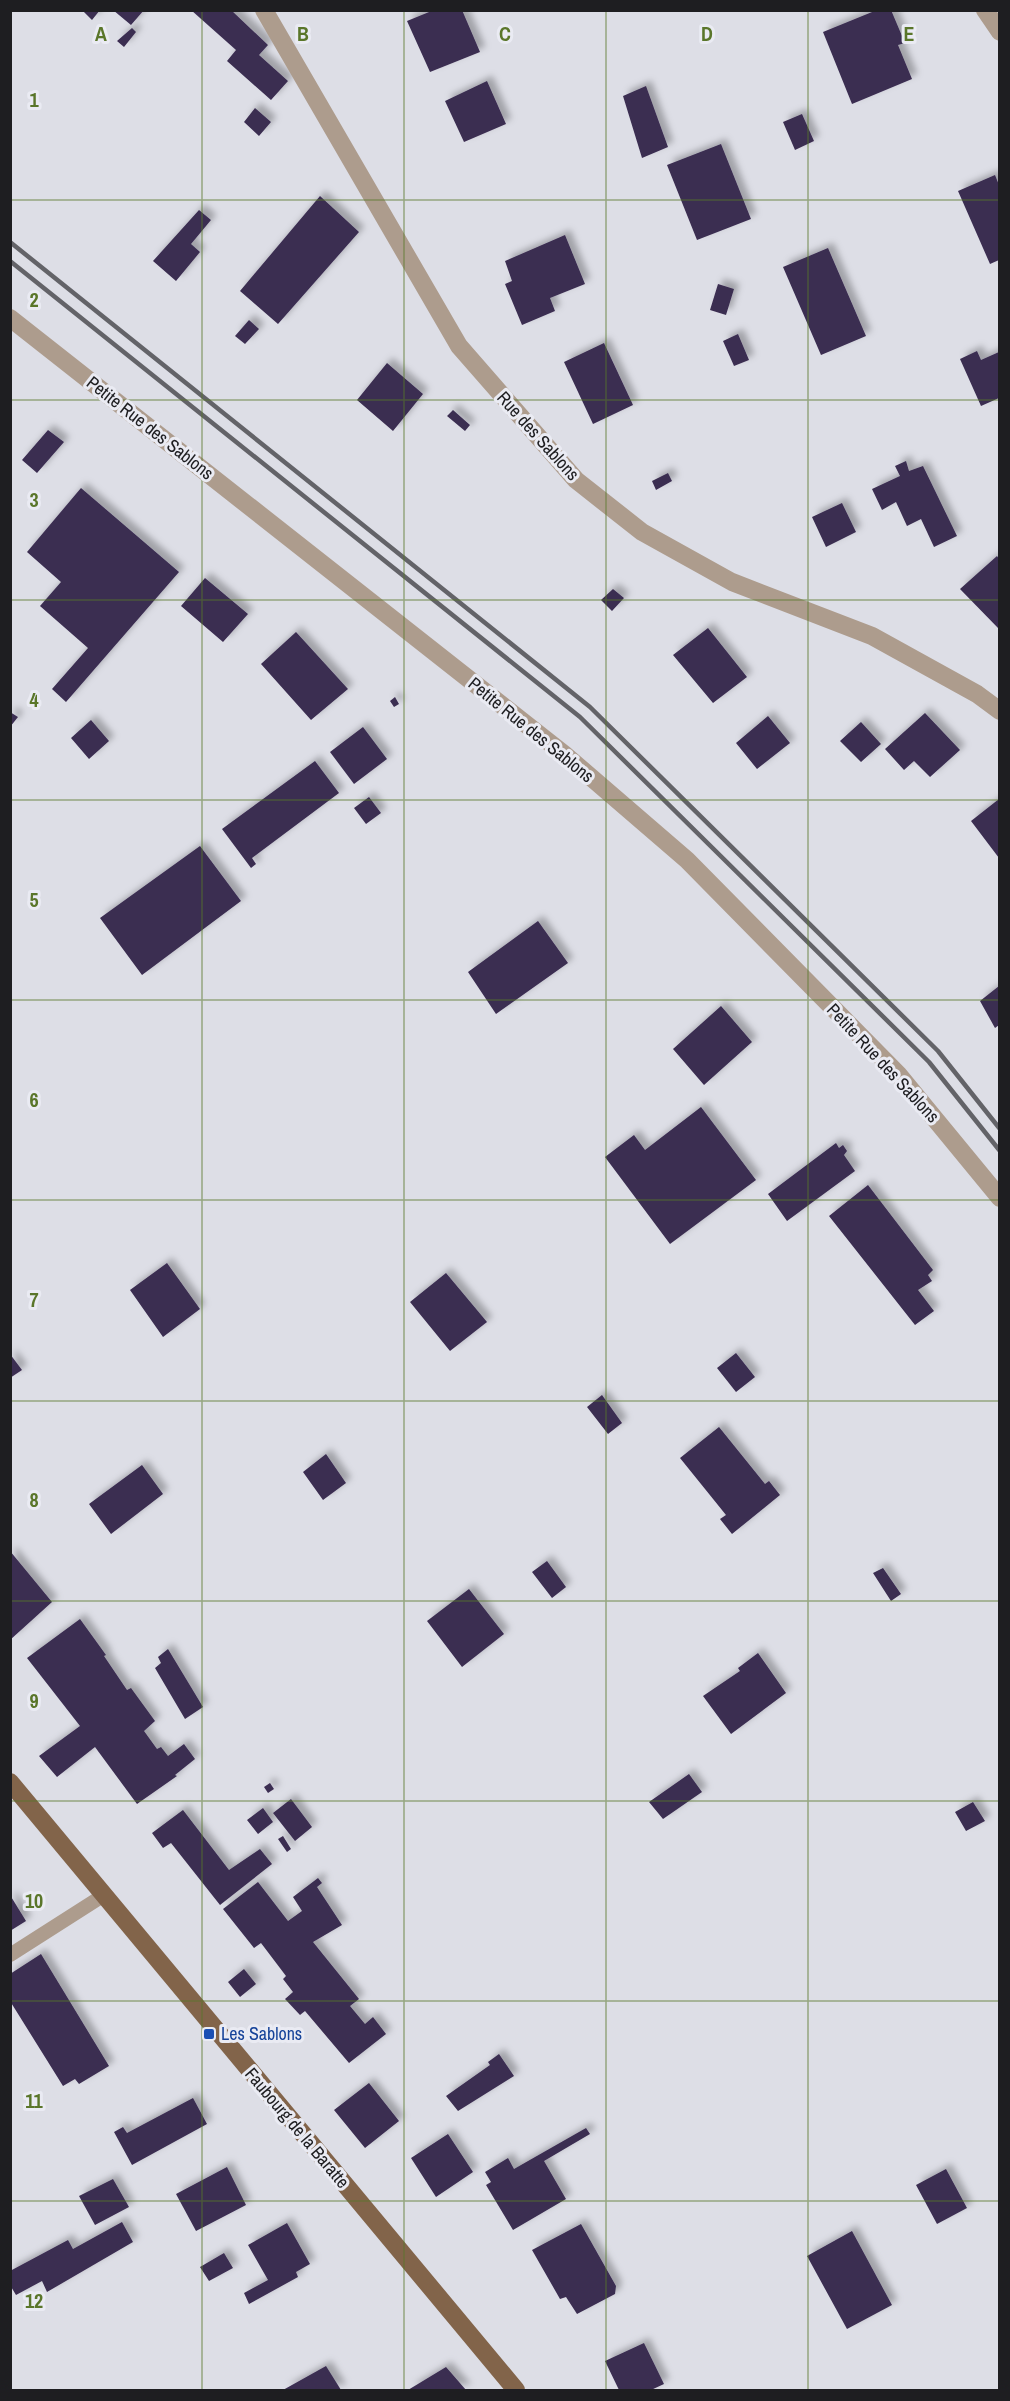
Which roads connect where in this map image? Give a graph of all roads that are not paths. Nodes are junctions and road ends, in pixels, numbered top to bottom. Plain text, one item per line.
1 (264, 10) edge
2 (985, 10) edge
3 (999, 32) edge
4 (10, 318) edge
5 (999, 711) edge
6 (999, 1198) edge
7 (10, 1782) edge
8 (104, 1895) junction
9 (10, 1955) edge
10 (516, 2391) edge

1 - 5 street, Rue des Sablons
2 - 3 street
4 - 6 street, Petite Rue des Sablons
7 - 8 main road, Faubourg de la Baratte
8 - 9 lane
8 - 10 main road, Faubourg de la Baratte

